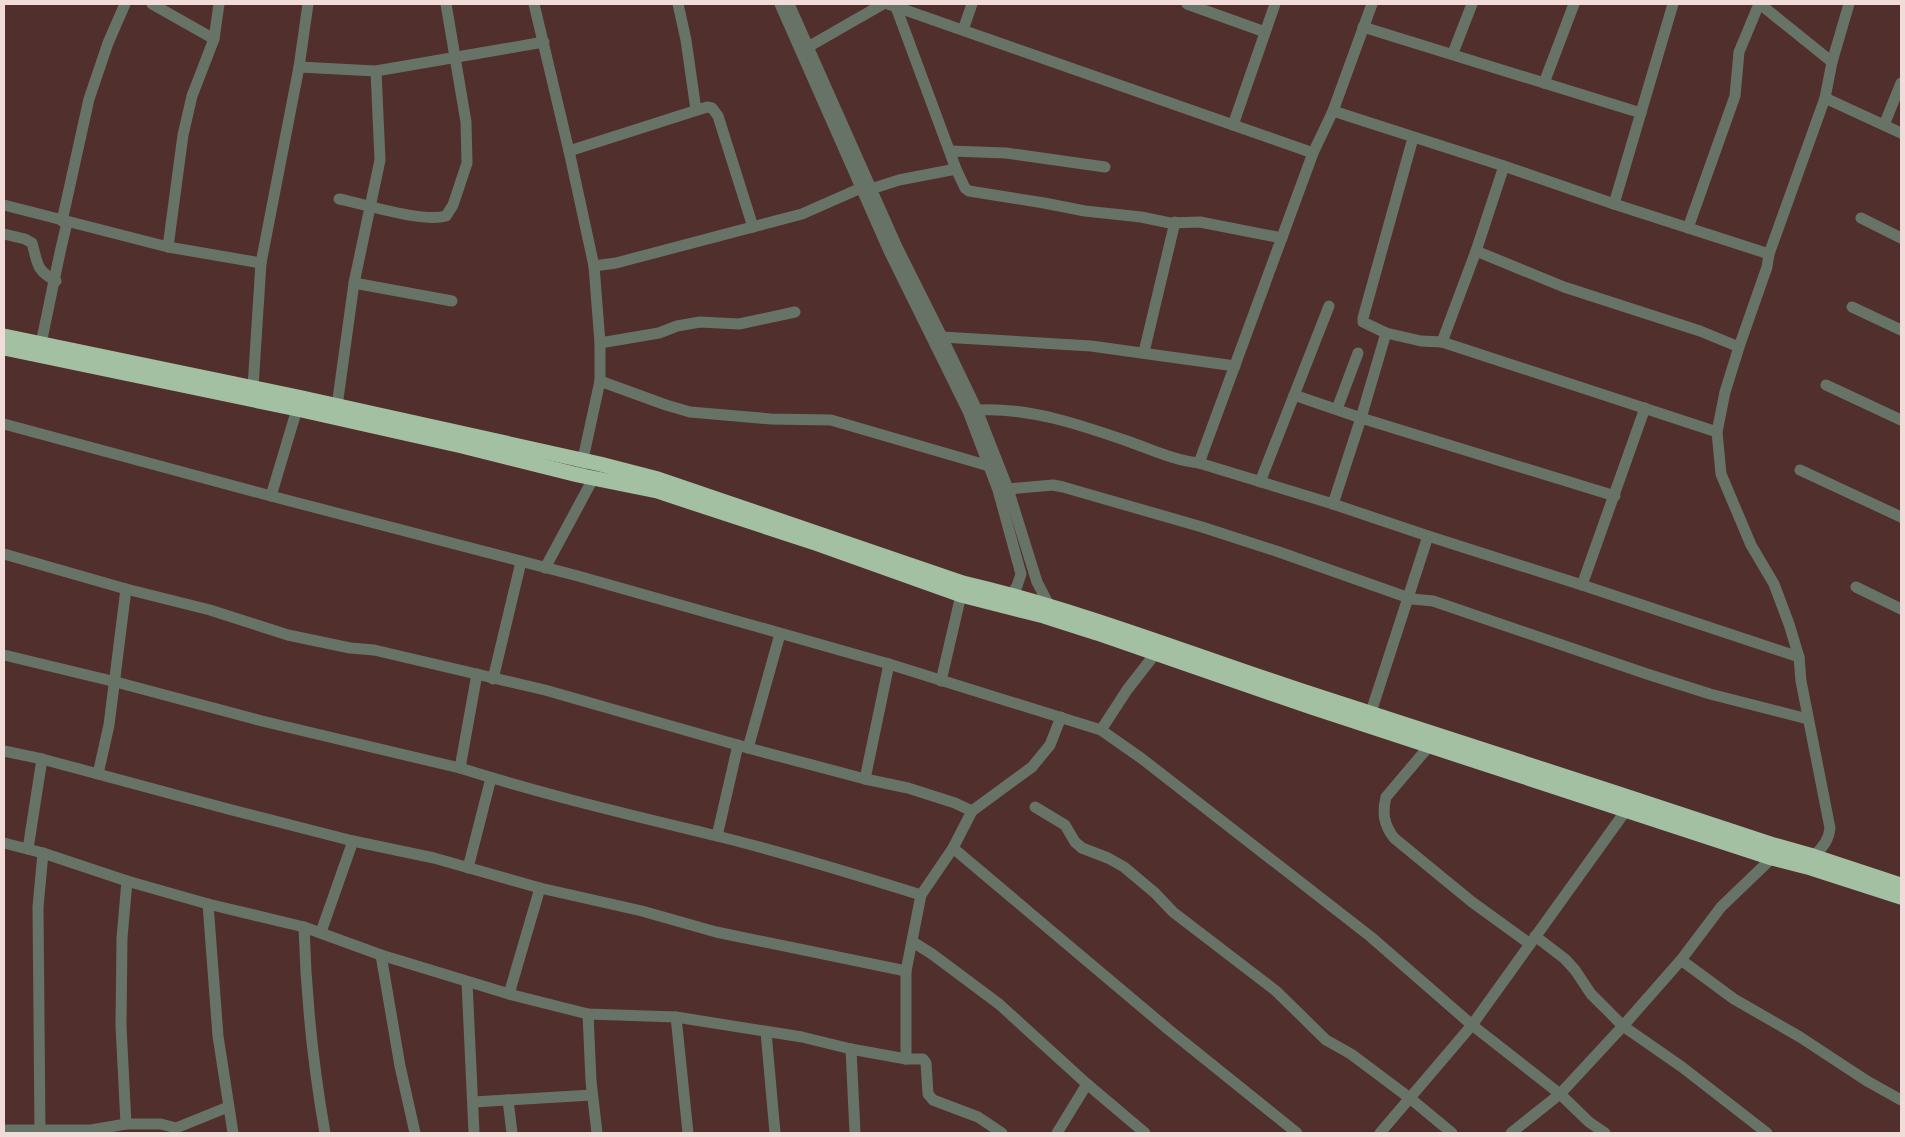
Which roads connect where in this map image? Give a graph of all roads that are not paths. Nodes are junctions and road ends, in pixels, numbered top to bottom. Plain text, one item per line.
1 (125, 4) edge
2 (152, 4) edge
3 (219, 4) edge
4 (308, 4) edge
5 (446, 4) edge
6 (534, 4) edge
7 (678, 4) edge
8 (780, 4) edge
9 (789, 4) edge
10 (883, 4) edge
11 (972, 4) edge
12 (1187, 4) edge
13 (1275, 4) edge
14 (1372, 4) edge
15 (1472, 4) edge
16 (1574, 4) edge
17 (1673, 4) edge
18 (1759, 4) edge
19 (1849, 4) edge
20 (892, 5) edge
21 (1364, 27) junction
22 (963, 30) junction
23 (1265, 32) junction
24 (214, 39) junction
25 (544, 42) junction
26 (808, 47) junction
27 (1453, 53) junction
28 (456, 57) junction
29 (1832, 62) junction
30 (299, 68) junction
31 (376, 71) junction
32 (1544, 83) junction
33 (1901, 83) edge
34 (1825, 98) junction
35 (696, 110) junction
36 (1333, 111) junction
37 (1641, 113) junction
38 (1233, 125) junction
39 (1884, 125) junction
40 (1901, 133) edge
41 (1413, 138) junction
42 (569, 151) junction
43 (950, 151) junction
44 (1313, 153) junction
45 (1504, 166) junction
46 (1105, 167) dead end
47 (956, 169) junction
48 (866, 189) junction
49 (339, 199) dead end
50 (1614, 204) junction
51 (4, 205) edge
52 (370, 206) junction
53 (1862, 218) dead end
54 (64, 222) junction
55 (1175, 222) junction
56 (753, 227) junction
57 (1688, 228) junction
58 (4, 234) edge
59 (1282, 238) junction
60 (1901, 238) edge
61 (168, 248) junction
62 (1476, 252) junction
63 (1769, 254) junction
64 (261, 263) junction
65 (594, 266) junction
66 (56, 281) junction
67 (354, 283) junction
68 (452, 301) dead end
69 (1329, 306) dead end
70 (1852, 306) dead end
71 (795, 312) dead end
72 (1901, 330) edge
73 (1386, 333) junction
74 (4, 336) edge
75 (942, 336) junction
76 (1442, 342) junction
77 (41, 343) junction
78 (600, 343) junction
79 (1739, 347) junction
80 (4, 348) edge
81 (1144, 352) junction
82 (1358, 353) dead end
83 (1234, 366) junction
84 (600, 381) junction
85 (1826, 385) dead end
86 (254, 387) junction
87 (1294, 395) junction
88 (337, 406) junction
89 (1644, 408) junction
90 (297, 409) junction
91 (977, 410) junction
92 (1337, 410) junction
93 (1361, 418) junction
94 (1901, 420) edge
95 (4, 424) edge
96 (1717, 432) junction
97 (1199, 463) junction
98 (989, 466) junction
99 (581, 468) junction
100 (1800, 470) dead end
101 (594, 477) junction
102 (1260, 482) junction
103 (1008, 489) junction
104 (270, 496) junction
105 (1615, 496) junction
106 (1333, 504) junction
107 (1901, 516) edge
108 (1428, 536) junction
109 (4, 554) edge
110 (521, 562) junction
111 (882, 562) junction
112 (545, 568) junction
113 (1582, 585) junction
114 (1856, 587) dead end
115 (126, 589) junction
116 (1012, 594) junction
117 (961, 595) junction
118 (1409, 598) junction
119 (1049, 605) junction
120 (1901, 609) edge
121 (780, 634) junction
122 (1155, 654) junction
123 (4, 655) edge
124 (1799, 658) junction
125 (889, 664) junction
126 (477, 674) junction
127 (493, 679) junction
128 (941, 680) junction
129 (116, 682) junction
130 (1371, 712) junction
131 (1061, 717) junction
132 (1808, 719) junction
133 (1101, 730) junction
134 (1430, 745) junction
135 (743, 747) junction
136 (4, 751) edge
137 (42, 759) junction
138 (460, 768) junction
139 (98, 774) junction
140 (491, 778) junction
141 (865, 779) junction
142 (1036, 808) dead end
143 (1627, 809) junction
144 (972, 811) junction
145 (717, 836) junction
146 (353, 841) junction
147 (4, 843) edge
148 (953, 848) junction
149 (28, 849) junction
150 (43, 853) junction
151 (1813, 856) junction
152 (1772, 858) junction
153 (468, 868) junction
154 (127, 881) junction
155 (1901, 884) edge
156 (540, 888) junction
157 (921, 895) junction
158 (1901, 897) edge
159 (208, 904) junction
160 (304, 927) junction
161 (321, 932) junction
162 (1533, 940) junction
163 (912, 942) junction
164 (381, 956) junction
165 (1681, 960) junction
166 (906, 971) junction
167 (467, 982) junction
168 (509, 994) junction
169 (588, 1014) junction
170 (676, 1017) junction
171 (1472, 1025) junction
172 (1623, 1026) junction
173 (766, 1032) junction
174 (851, 1049) junction
175 (906, 1059) junction
176 (1087, 1084) junction
177 (1560, 1094) junction
178 (592, 1095) junction
179 (1411, 1099) junction
180 (508, 1100) junction
181 (1901, 1100) edge
182 (474, 1102) junction
183 (228, 1106) junction
184 (126, 1124) junction
185 (4, 1130) edge
186 (40, 1131) junction
187 (176, 1131) edge
188 (91, 1132) edge
189 (233, 1133) edge
190 (325, 1133) edge
191 (415, 1133) edge
192 (474, 1133) edge
193 (512, 1133) edge
194 (597, 1133) edge
195 (688, 1133) edge
196 (775, 1133) edge
197 (855, 1133) edge
198 (1002, 1133) edge
199 (1057, 1133) edge
200 (1145, 1133) edge
201 (1297, 1133) edge
202 (1380, 1133) edge
203 (1452, 1133) edge
204 (1511, 1133) edge
205 (1604, 1133) edge
206 (1767, 1133) edge

1 - 54 street
2 - 24 street
3 - 24 street
4 - 30 street
5 - 28 street
6 - 25 street
7 - 35 street
8 - 48 street
9 - 26 street
10 - 26 street
11 - 22 street
12 - 23 street
13 - 23 street
14 - 21 street
15 - 27 street
16 - 32 street
17 - 37 street
18 - 29 street
18 - 57 street
19 - 29 street
20 - 22 street
20 - 43 street
21 - 27 street
21 - 36 street
22 - 38 street
23 - 38 street
24 - 61 street
25 - 28 street
25 - 42 street
26 - 48 street
27 - 32 street
28 - 31 street
28 - 52 street
29 - 34 street
30 - 31 street
30 - 64 street
31 - 52 street
32 - 37 street
33 - 39 street
34 - 39 street
34 - 63 street
35 - 42 street
35 - 56 street
36 - 41 street
36 - 44 street
37 - 50 street
38 - 44 street
39 - 40 street
41 - 45 street
41 - 73 street
42 - 65 street
43 - 46 street
43 - 47 street
44 - 59 street
45 - 50 street
45 - 62 street
47 - 48 street
47 - 55 street
48 - 56 street
48 - 75 street
48 - 98 street
49 - 52 street
50 - 57 street
51 - 54 street
52 - 67 street
53 - 60 street
54 - 61 street
54 - 66 street
55 - 59 street
55 - 81 street
56 - 65 street
57 - 63 street
58 - 66 street
59 - 83 street
61 - 64 street
62 - 76 street
62 - 79 street
63 - 79 street
64 - 86 street
65 - 78 street
66 - 77 street
67 - 68 street
67 - 88 street
69 - 87 street
70 - 72 street
71 - 78 street
73 - 76 street
73 - 93 street
74 - 77 highway
75 - 81 street
75 - 91 street
76 - 89 street
77 - 86 highway
78 - 84 street
79 - 96 street
80 - 90 highway
81 - 83 street
82 - 92 street
83 - 97 street
84 - 98 street
84 - 99 street
85 - 94 street
86 - 88 highway
87 - 92 street
87 - 102 street
88 - 99 highway
89 - 96 street
89 - 105 street
90 - 99 highway
90 - 104 street
91 - 97 street
91 - 103 street
92 - 93 street
93 - 105 street
93 - 106 street
95 - 104 street
96 - 124 street
97 - 102 street
98 - 116 street
99 - 101 highway
99 - 111 highway
100 - 107 street
101 - 111 highway
101 - 112 street
102 - 106 street
103 - 118 street
103 - 119 street
104 - 110 street
105 - 113 street
106 - 108 street
108 - 113 street
108 - 118 street
109 - 115 street
110 - 112 street
110 - 127 street
111 - 116 highway
111 - 117 highway
112 - 121 street
113 - 124 street
114 - 120 street
115 - 126 street
115 - 129 street
116 - 119 highway
117 - 122 highway
117 - 128 street
118 - 130 street
118 - 132 street
119 - 130 highway
121 - 125 street
121 - 135 street
122 - 133 street
122 - 134 highway
123 - 129 street
124 - 132 street
125 - 128 street
125 - 141 street
126 - 127 street
126 - 138 street
127 - 135 street
128 - 131 street
129 - 138 street
129 - 139 street
130 - 151 highway
131 - 133 street
131 - 144 street
132 - 151 street
133 - 171 street
134 - 143 highway
134 - 162 street
135 - 141 street
135 - 145 street
136 - 137 street
137 - 139 street
137 - 149 street
138 - 140 street
139 - 146 street
140 - 145 street
140 - 153 street
141 - 144 street
142 - 179 street
143 - 152 highway
143 - 162 street
144 - 148 street
145 - 157 street
146 - 153 street
146 - 161 street
147 - 149 street
148 - 157 street
148 - 201 street
149 - 150 street
150 - 154 street
150 - 186 street
151 - 155 highway
152 - 158 highway
152 - 165 street
153 - 156 street
154 - 159 street
154 - 184 street
156 - 166 street
156 - 168 street
157 - 163 street
159 - 160 street
159 - 183 street
160 - 161 street
160 - 190 street
161 - 164 street
162 - 171 street
162 - 172 street
163 - 166 street
163 - 176 street
164 - 167 street
164 - 191 street
165 - 172 street
165 - 181 street
166 - 175 street
167 - 168 street
167 - 182 street
168 - 169 street
169 - 170 street
169 - 178 street
170 - 173 street
170 - 195 street
171 - 177 street
171 - 179 street
172 - 177 street
172 - 206 street
173 - 174 street
173 - 196 street
174 - 175 street
174 - 197 street
175 - 198 street
176 - 199 street
176 - 200 street
177 - 204 street
177 - 205 street
178 - 180 street
178 - 194 street
179 - 202 street
179 - 203 street
180 - 182 street
180 - 193 street
182 - 192 street
183 - 187 street
183 - 189 street
184 - 187 street
184 - 188 street
185 - 186 street
186 - 188 street

